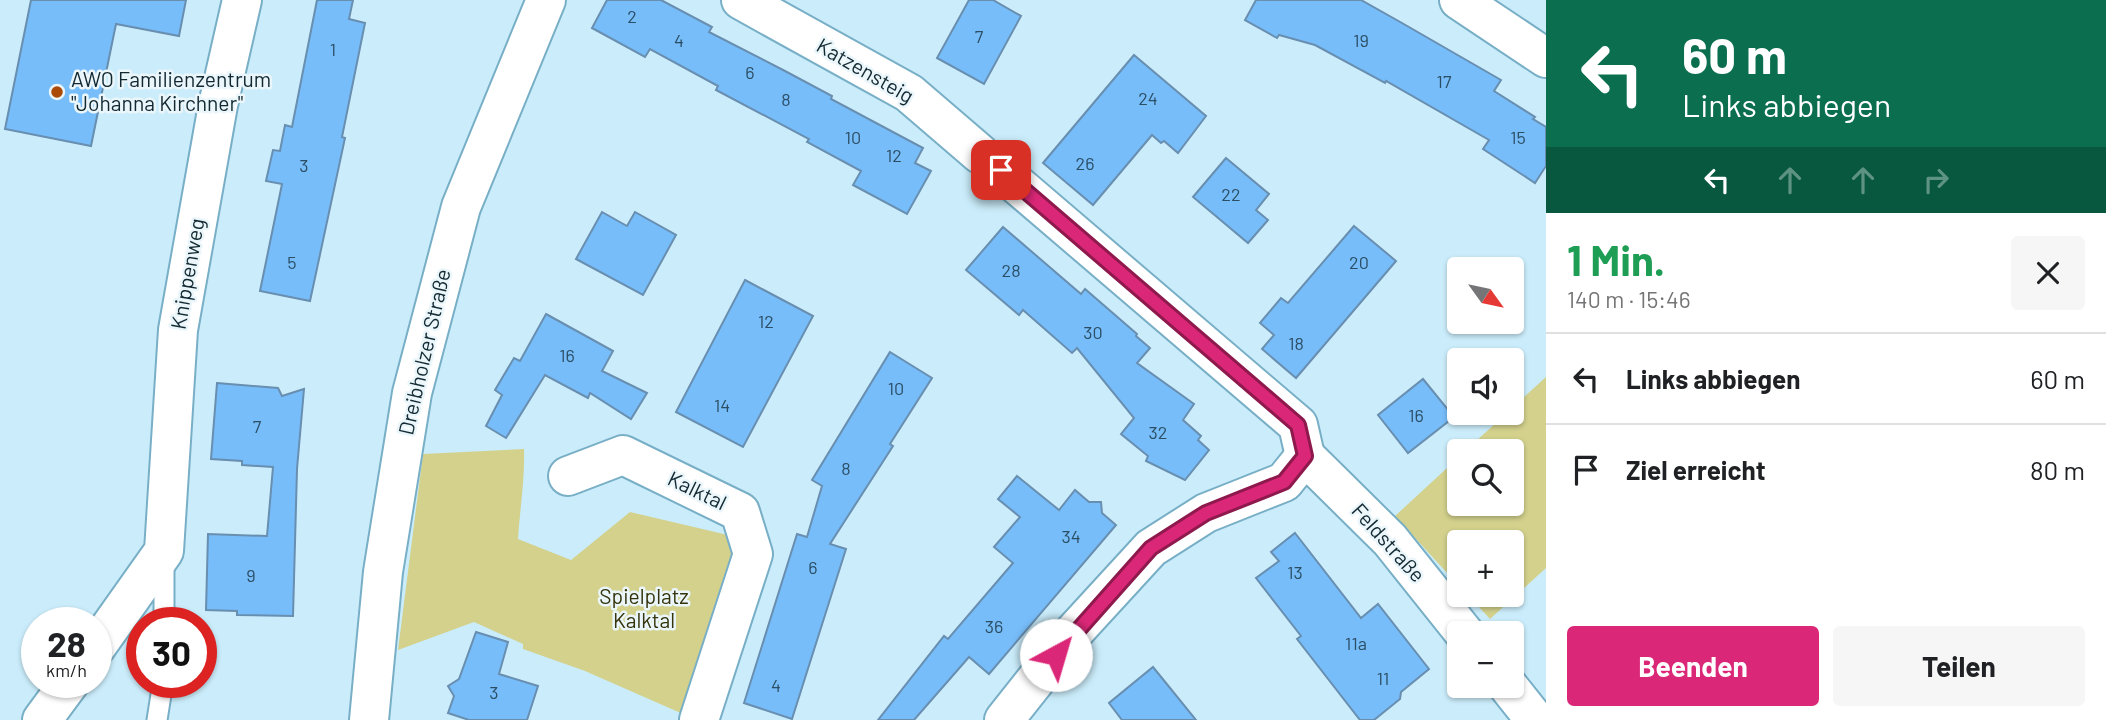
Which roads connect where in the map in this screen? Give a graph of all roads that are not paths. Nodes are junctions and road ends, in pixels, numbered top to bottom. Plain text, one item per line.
1 (242, 0) edge
2 (546, 0) edge
3 (741, 0) edge
4 (1459, 0) edge
5 (1546, 58) edge
6 (1302, 440) junction
7 (568, 476) dead end
8 (164, 551) junction
9 (164, 607) edge
10 (1455, 621) edge
11 (112, 625) edge
12 (58, 698) edge
13 (160, 698) edge
14 (1518, 698) edge
15 (42, 720) edge
16 (157, 720) edge
17 (369, 720) edge
18 (699, 720) edge
19 (1004, 720) edge
20 (1535, 720) edge

1 - 8 street, Knippenweg
2 - 17 street, Dreibholzer Straße
3 - 6 street, Katzensteig
4 - 5 street
6 - 10 street, Feldstraße
6 - 19 street
7 - 18 street, Kalktal
8 - 9 lane, Knippenweg
8 - 11 street
12 - 15 street
13 - 16 lane
14 - 20 street

